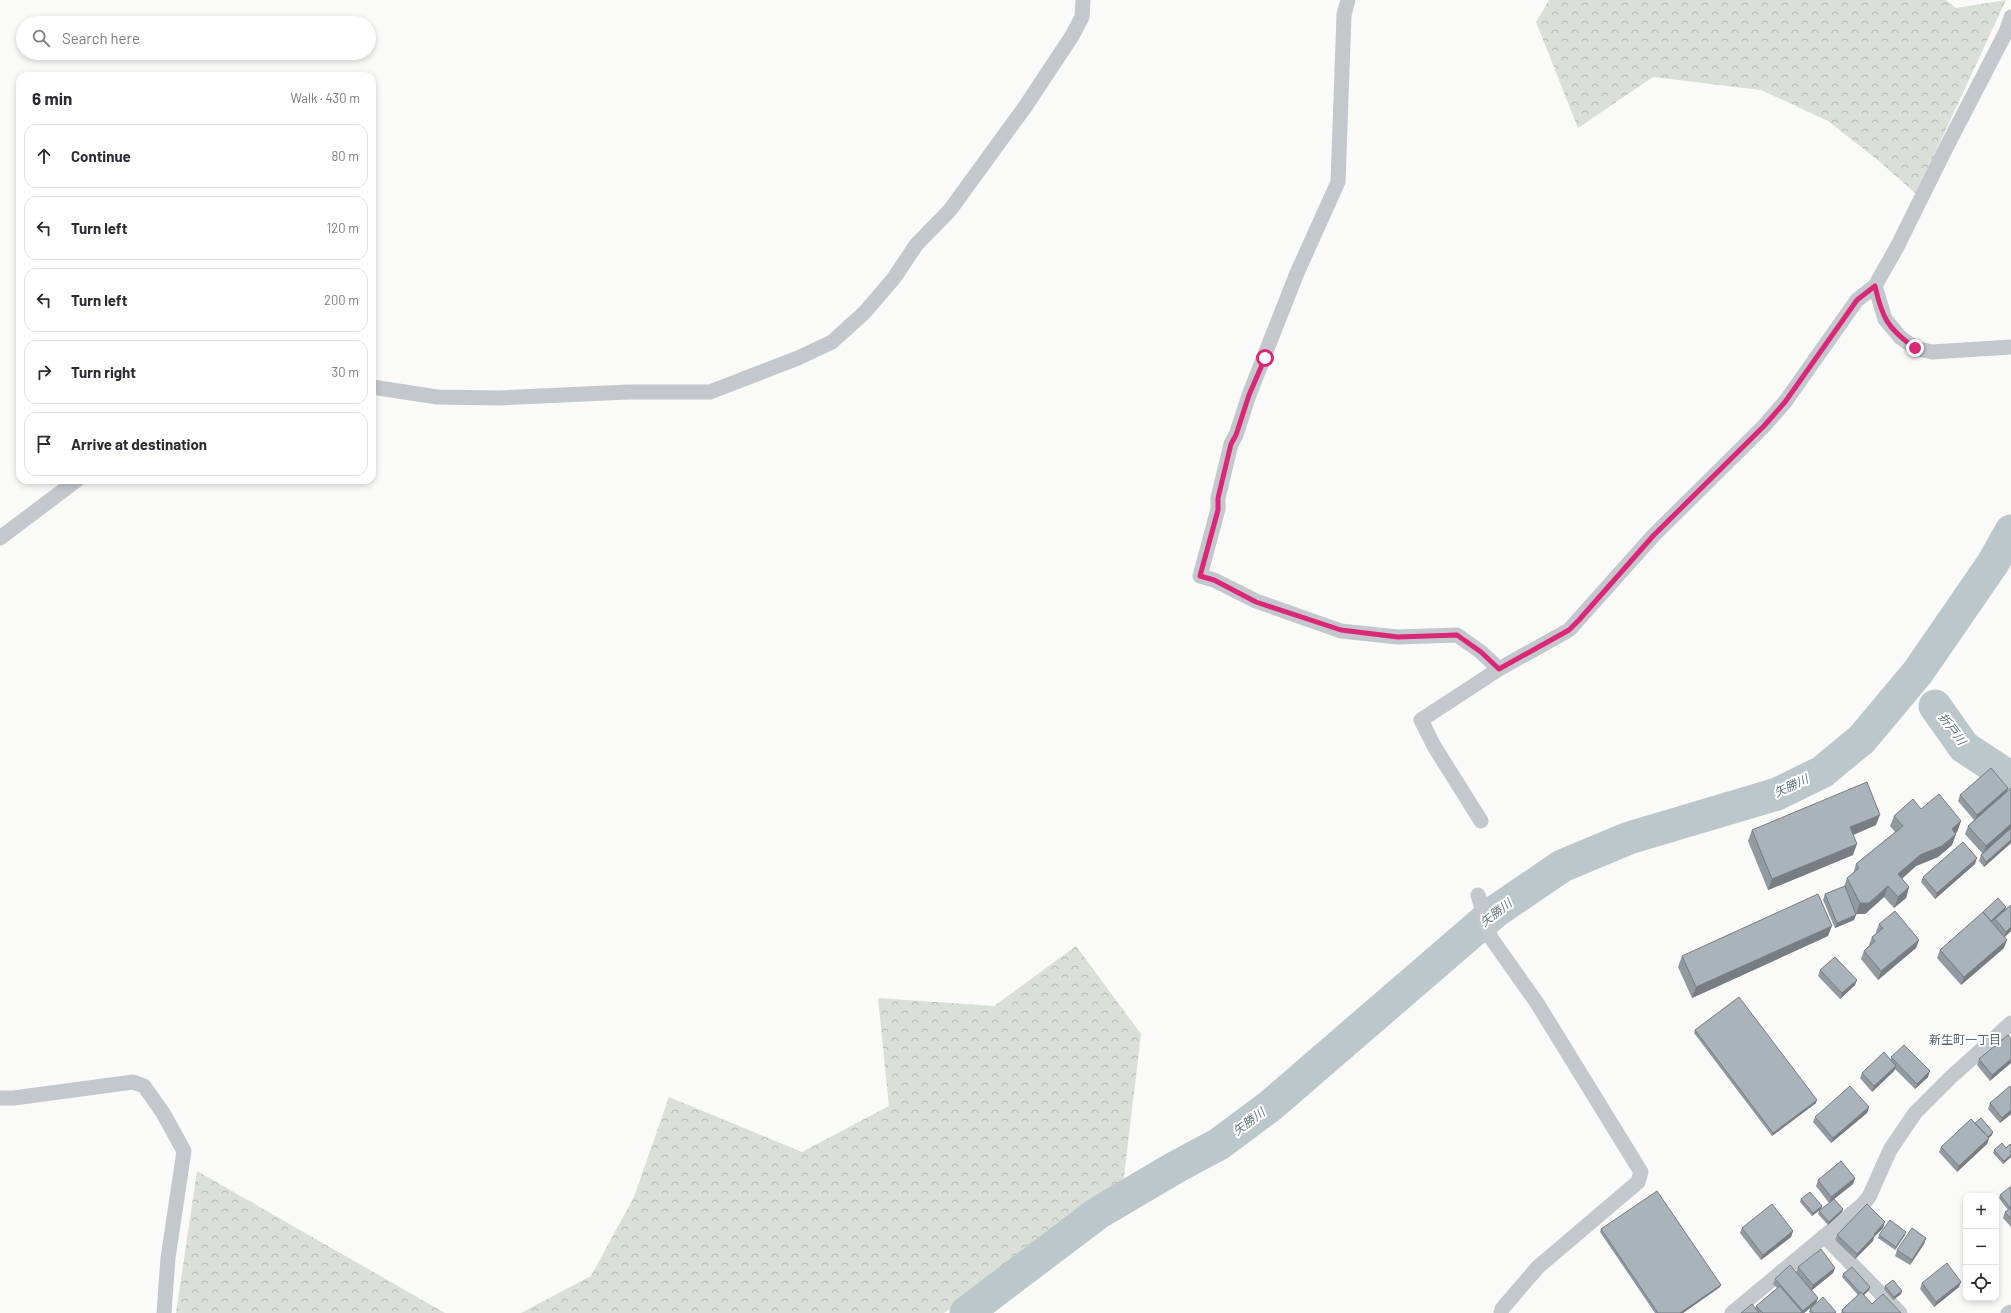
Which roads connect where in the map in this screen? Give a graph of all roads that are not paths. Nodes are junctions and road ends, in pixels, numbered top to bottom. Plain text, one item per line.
1 (1082, 0) edge
2 (1348, 0) edge
3 (2011, 17) edge
4 (1875, 286) junction
5 (2011, 347) edge
6 (376, 388) edge
7 (72, 484) edge
8 (0, 538) edge
9 (1499, 669) junction
10 (1481, 822) dead end
11 (1478, 895) dead end
12 (2011, 1023) edge
13 (0, 1098) edge
14 (1824, 1236) junction
15 (2011, 1312) edge
16 (164, 1313) edge
17 (1501, 1313) edge
18 (1732, 1313) edge
19 (1900, 1313) edge
20 (2008, 1313) edge

1 - 6 street
2 - 9 street
3 - 4 street
4 - 5 street
4 - 9 street
7 - 8 street
9 - 10 street
11 - 17 street
12 - 14 street
13 - 16 street
14 - 18 street
14 - 19 street
15 - 20 street

